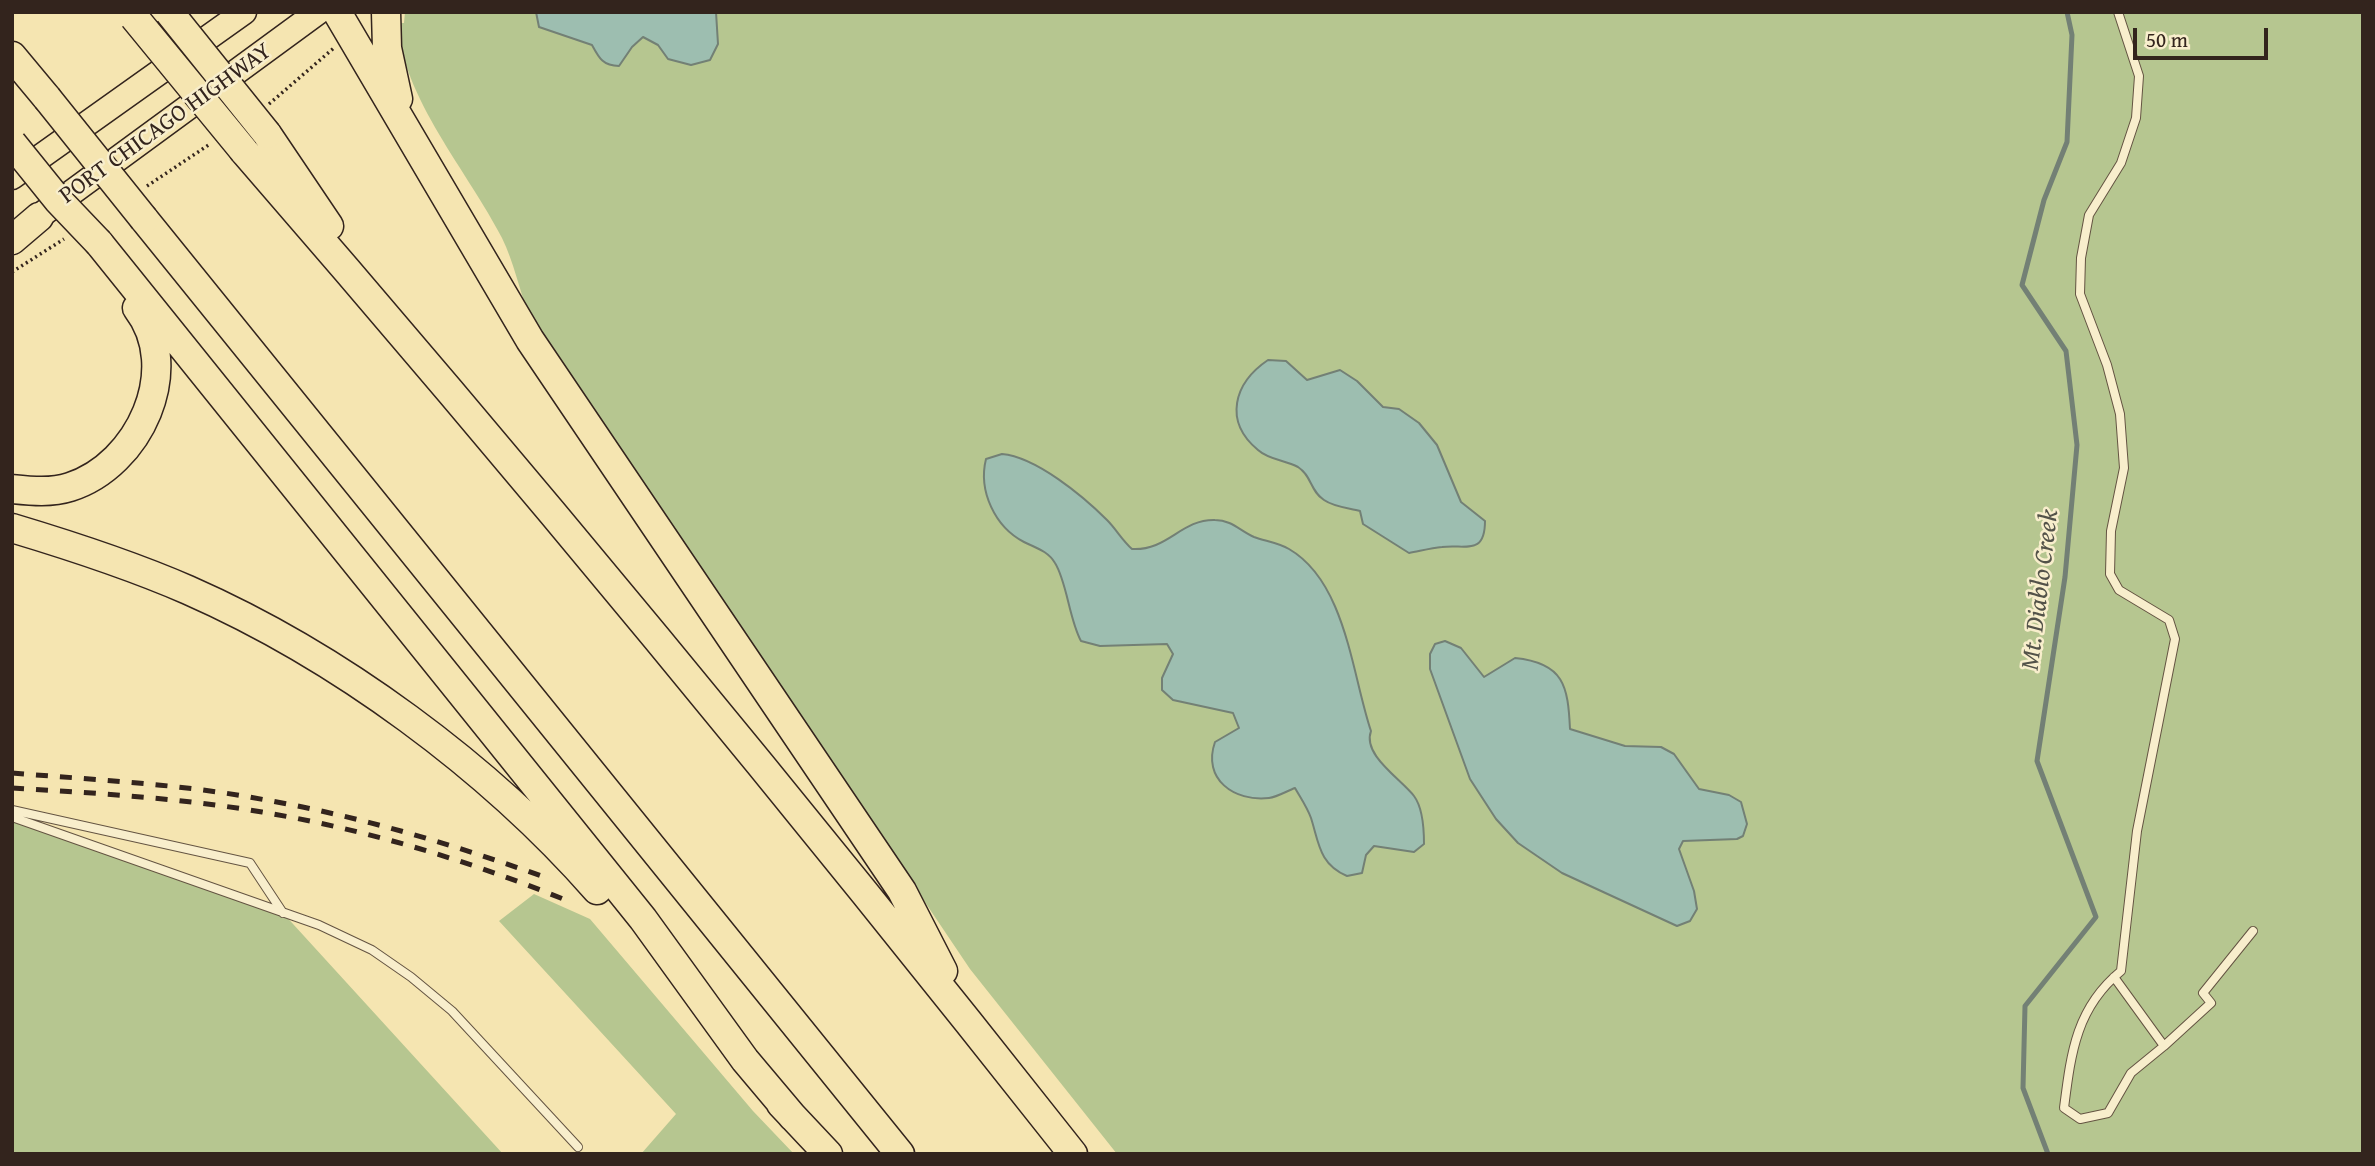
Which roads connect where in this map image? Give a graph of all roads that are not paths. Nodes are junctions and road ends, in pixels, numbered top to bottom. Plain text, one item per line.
1 (169, 12) edge
2 (244, 12) edge
3 (318, 12) edge
4 (386, 12) edge
5 (2118, 12) edge
6 (133, 14) edge
7 (344, 23) edge
8 (12, 56) edge
9 (403, 122) junction
10 (12, 143) edge
11 (12, 177) edge
12 (48, 209) junction
13 (12, 233) edge
14 (12, 240) edge
15 (84, 243) junction
16 (406, 338) junction
17 (12, 489) edge
18 (12, 528) edge
19 (12, 810) edge
20 (12, 817) edge
21 (283, 913) junction
22 (2253, 932) dead end
23 (2114, 977) junction
24 (968, 1021) junction
25 (2164, 1046) junction
26 (793, 1117) junction
27 (578, 1147) dead end
28 (828, 1154) edge
29 (900, 1154) edge
30 (1073, 1154) edge

1 - 16 highway, bridge
2 - 11 main road, PORT CHICAGO HIGHWAY
3 - 12 main road, PORT CHICAGO HIGHWAY
4 - 9 highway
5 - 23 lane
6 - 16 highway, bridge
7 - 9 highway
8 - 29 highway, bridge
9 - 24 highway
10 - 12 highway, bridge
12 - 13 main road, PORT CHICAGO HIGHWAY
12 - 14 highway
12 - 15 highway, bridge
15 - 17 highway
15 - 26 highway
16 - 24 highway
18 - 26 highway
19 - 21 lane
20 - 21 lane
21 - 27 lane
22 - 25 lane
23 - 25 lane
23 - 25 lane
24 - 30 highway
26 - 28 highway

